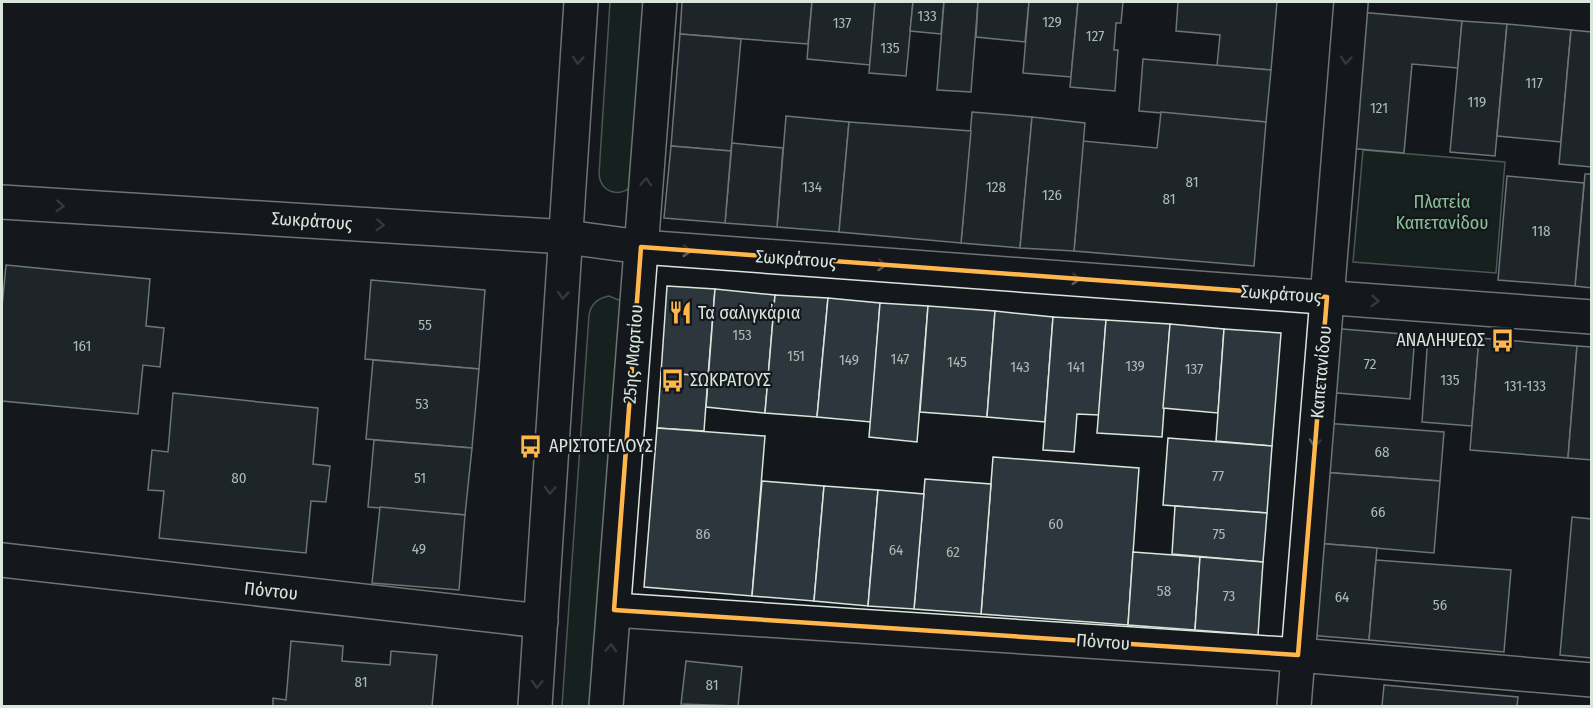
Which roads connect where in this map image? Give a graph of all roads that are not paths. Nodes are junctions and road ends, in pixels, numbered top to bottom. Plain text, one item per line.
1 (582, 2) edge
2 (660, 2) edge
3 (1350, 2) edge
4 (2, 202) edge
5 (567, 237) junction
6 (641, 247) junction
7 (1327, 297) junction
8 (1592, 317) edge
9 (2, 561) edge
10 (614, 610) junction
11 (541, 621) junction
12 (1298, 655) junction
13 (1592, 680) edge
14 (535, 706) edge
15 (606, 706) edge
16 (1294, 706) edge

1 -> 5 street
6 -> 2 street, 25ης Μαρτίου
3 -> 7 street, Καπετανίδου
4 -> 5 street, Σωκράτους
5 - 6 street, Σωκράτους
5 -> 11 street
6 -> 7 street, Σωκράτους
6 - 10 street, 25ης Μαρτίου
7 -> 8 street, Σωκράτους
7 -> 12 street, Καπετανίδου
9 - 11 street, Πόντου
10 - 12 street, Πόντου
15 -> 10 street, 25ης Μαρτίου
11 -> 14 street
12 - 13 street, Πόντου
12 - 16 street, Καπετανίδου

